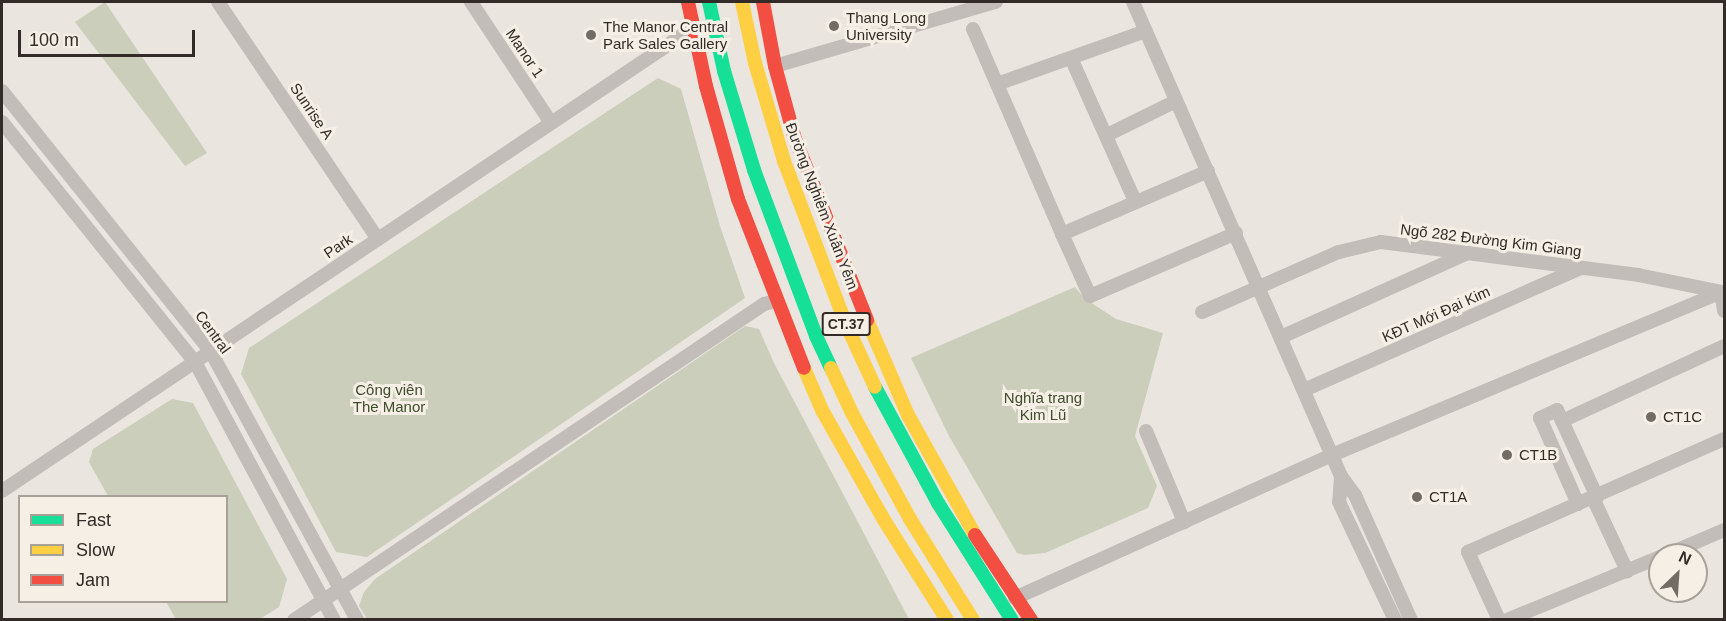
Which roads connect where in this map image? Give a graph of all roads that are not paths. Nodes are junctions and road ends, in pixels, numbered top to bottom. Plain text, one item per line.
1 (218, 2) edge
2 (471, 2) edge
3 (688, 2) edge
4 (710, 2) edge
5 (742, 2) edge
6 (763, 2) edge
7 (996, 2) edge
8 (1133, 2) edge
9 (693, 28) junction
10 (973, 29) dead end
11 (1146, 31) junction
12 (1071, 58) junction
13 (775, 66) junction
14 (997, 84) junction
15 (2, 91) edge
16 (1176, 101) junction
17 (2, 122) edge
18 (552, 123) junction
19 (1107, 135) junction
20 (1208, 171) junction
21 (1135, 201) junction
22 (1236, 233) junction
23 (1062, 234) junction
24 (378, 239) junction
25 (1468, 253) junction
26 (1581, 268) junction
27 (845, 271) junction
28 (1259, 285) junction
29 (1723, 292) edge
30 (775, 301) junction
31 (1725, 311) edge
32 (1202, 312) dead end
33 (1281, 337) junction
34 (1725, 346) edge
35 (211, 352) junction
36 (195, 362) junction
37 (1304, 390) junction
38 (1562, 421) junction
39 (1146, 431) dead end
40 (1725, 440) edge
41 (1576, 450) junction
42 (1332, 455) junction
43 (1558, 458) junction
44 (1341, 476) junction
45 (2, 490) edge
46 (1355, 495) junction
47 (1595, 497) junction
48 (1339, 502) junction
49 (1578, 504) junction
50 (1184, 522) junction
51 (1725, 530) edge
52 (1694, 543) edge
53 (1648, 562) edge
54 (1627, 571) junction
55 (339, 590) junction
56 (1015, 598) junction
57 (321, 600) junction
58 (1394, 619) edge
59 (294, 620) edge
60 (334, 620) edge
61 (357, 620) edge
62 (947, 620) edge
63 (973, 620) edge
64 (1012, 620) edge
65 (1031, 620) edge
66 (1411, 620) edge
67 (1499, 620) edge
68 (1507, 620) edge

1 - 24 street, Sunrise A
2 - 18 street, Manor 1
3 - 9 main road
4 - 63 main road, CT.37, bridge
5 - 64 main road, CT.37, bridge
6 - 13 main road, Đường Nghiêm Xuân Yêm
7 - 13 street
8 - 11 street
9 - 18 street, Park
9 - 30 main road
10 - 14 street
11 - 12 street
11 - 16 street
12 - 14 street
12 - 19 street
13 - 27 main road, Đường Nghiêm Xuân Yêm
14 - 23 street
15 - 35 street, Central
16 - 19 street
16 - 20 street
17 - 36 street
18 - 24 street, Park
19 - 21 street
20 - 21 street
20 - 22 street
21 - 23 street
22 - 23 street
22 - 28 street
24 - 35 street, Park
25 - 26 street, Ngõ 282 Đường Kim Giang
25 - 28 street, Ngõ 282 Đường Kim Giang
25 - 33 street
26 - 29 street, Ngõ 282 Đường Kim Giang
26 - 37 street, KĐT Mới Đại Kim
27 - 30 main road
27 - 56 main road, Đường Nghiêm Xuân Yêm
28 - 32 street, Ngõ 282 Đường Kim Giang
28 - 33 street
29 - 31 street
29 - 42 street
30 - 55 street
30 - 62 main road
33 - 37 street
34 - 38 street
35 - 36 street, Park
35 - 55 street, Central
36 - 45 street, Park
36 - 57 street
37 - 42 street
38 - 41 street
38 - 43 street
39 - 50 street
40 - 47 street
41 - 43 street
41 - 47 street
42 - 44 street
42 - 50 street
43 - 49 street
44 - 46 street
44 - 48 street
46 - 48 street
46 - 66 street
47 - 49 street
47 - 54 street
48 - 58 street
49 - 67 street
50 - 56 street
51 - 52 street
53 - 54 street
54 - 68 street
55 - 57 street
55 - 61 street, Central
56 - 65 main road, Đường Nghiêm Xuân Yêm
57 - 59 street
57 - 60 street

